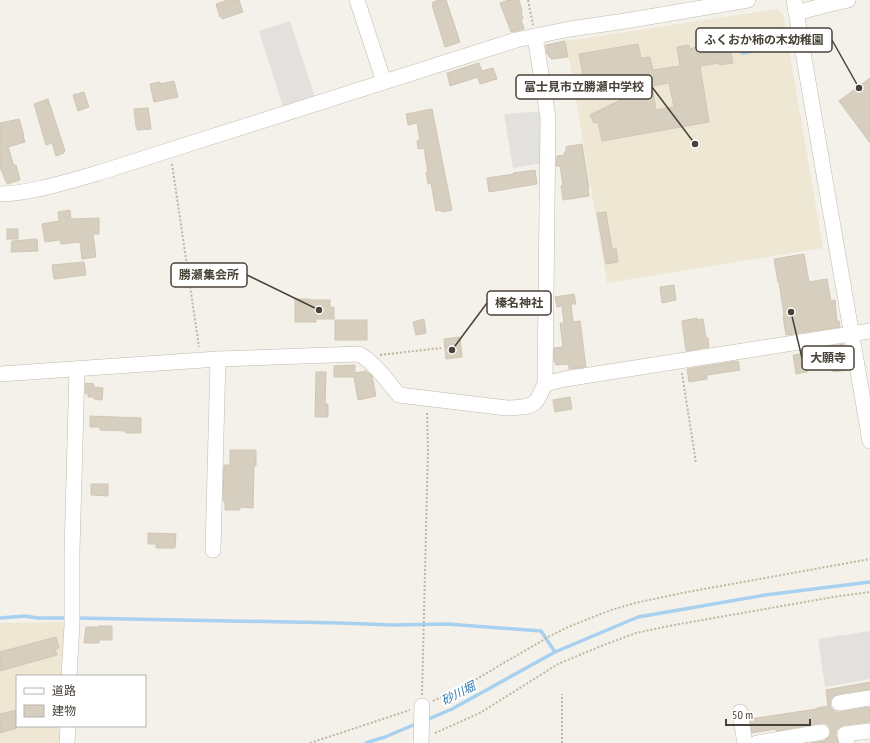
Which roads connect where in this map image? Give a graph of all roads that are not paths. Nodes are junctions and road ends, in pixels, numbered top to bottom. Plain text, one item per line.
1 (357, 0) edge
2 (748, 0) edge
3 (848, 0) edge
4 (795, 7) edge
5 (535, 36) junction
6 (384, 82) junction
7 (0, 194) edge
8 (870, 331) edge
9 (852, 335) junction
10 (218, 359) junction
11 (78, 369) junction
12 (0, 374) edge
13 (545, 384) junction
14 (870, 441) edge
15 (213, 550) dead end
16 (69, 675) edge
17 (870, 698) edge
18 (839, 703) dead end
19 (422, 706) road end
20 (740, 712) dead end
21 (68, 727) edge
22 (870, 731) edge
23 (822, 732) dead end
24 (421, 741) edge
25 (67, 743) edge
26 (745, 743) edge
27 (757, 743) edge
28 (847, 743) edge

1 - 6 street
2 - 5 street
3 - 4 street
4 - 9 street
5 - 6 street
5 - 13 street
6 - 7 street
8 - 9 street
9 - 13 street
9 - 14 street
10 - 11 street
10 - 13 street
10 - 15 street
11 - 12 street
11 - 16 street
17 - 18 street
19 - 24 street
20 - 26 street
21 - 25 street
22 - 28 street
23 - 27 street

